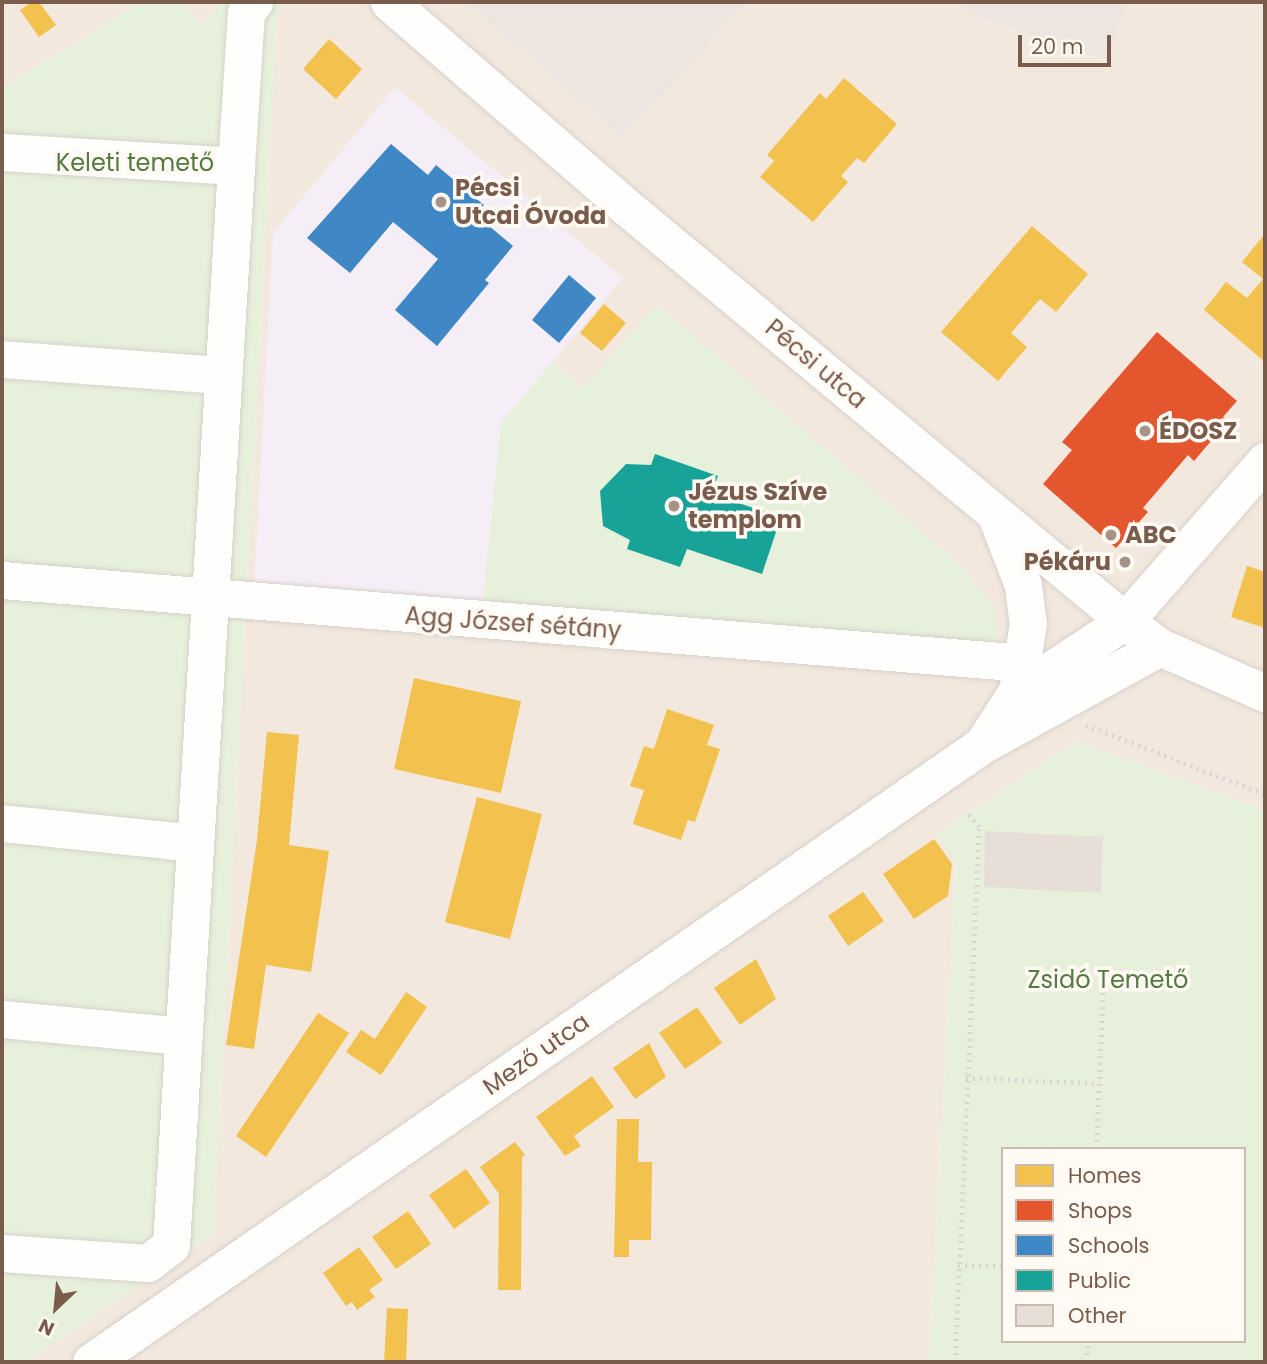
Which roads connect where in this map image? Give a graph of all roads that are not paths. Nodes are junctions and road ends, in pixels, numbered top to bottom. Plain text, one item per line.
1 (254, 2) edge
2 (389, 2) edge
3 (2, 152) edge
4 (236, 166) junction
5 (2, 359) edge
6 (222, 375) junction
7 (1265, 461) edge
8 (996, 514) junction
9 (2, 580) edge
10 (208, 599) junction
11 (1125, 621) junction
12 (1160, 647) junction
13 (1029, 689) junction
14 (1265, 693) edge
15 (2, 823) edge
16 (194, 843) junction
17 (2, 1019) edge
18 (182, 1036) junction
19 (2, 1253) edge
20 (91, 1362) edge

1 - 4 street
2 - 8 street, Pécsi utca
3 - 4 street
4 - 6 street
5 - 6 street
6 - 10 street
7 - 11 street
8 - 11 street, Pécsi utca
8 - 13 street
9 - 10 street, Agg József sétány
10 - 13 street, Agg József sétány
10 - 16 street
11 - 12 street, Pécsi utca
11 - 13 street
12 - 13 street
12 - 14 street, Pécsi utca
13 - 20 street, Mező utca
15 - 16 street
16 - 18 street
17 - 18 street
18 - 19 street

